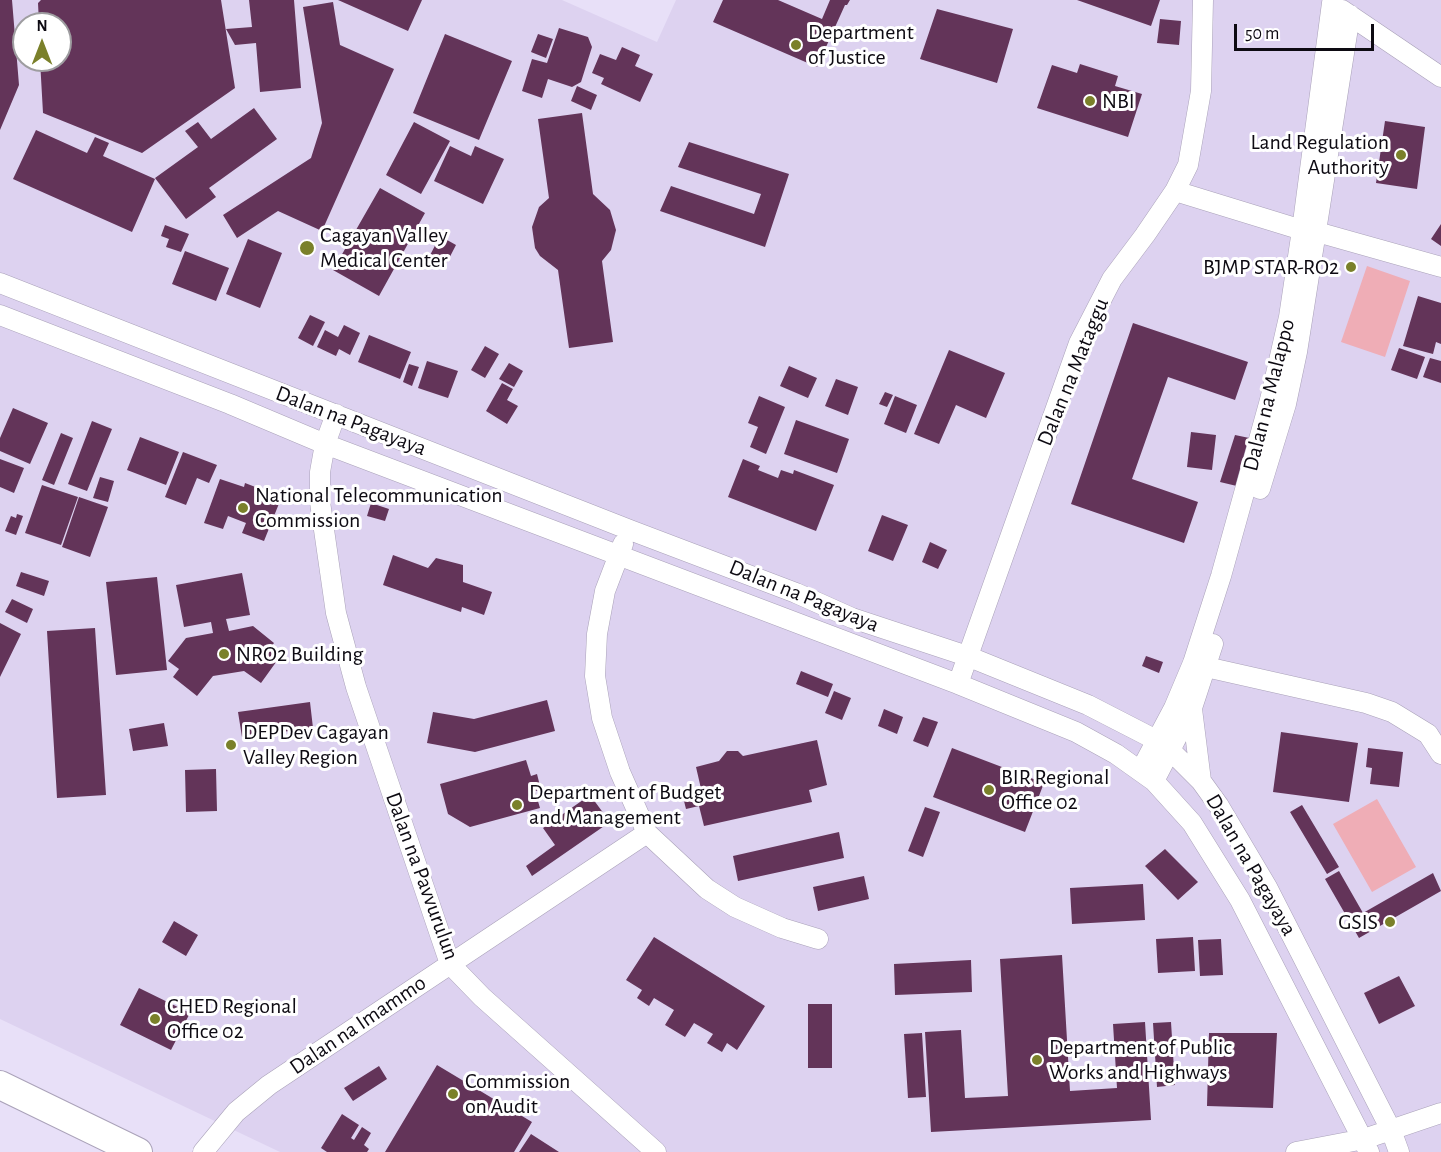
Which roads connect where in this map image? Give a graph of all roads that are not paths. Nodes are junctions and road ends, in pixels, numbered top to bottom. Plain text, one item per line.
1 (1203, 0) edge
2 (1330, 2) edge
3 (1350, 15) junction
4 (1441, 77) edge
5 (1175, 191) junction
6 (1310, 231) junction
7 (1441, 267) edge
8 (0, 283) edge
9 (0, 315) edge
10 (336, 414) junction
11 (325, 444) junction
12 (630, 530) junction
13 (616, 555) junction
14 (968, 656) junction
15 (1206, 667) junction
16 (958, 684) junction
17 (1183, 708) junction
18 (1135, 727) junction
19 (1165, 746) junction
20 (1441, 754) edge
21 (1147, 775) junction
22 (1201, 781) junction
23 (647, 833) junction
24 (818, 939) dead end
25 (450, 964) junction
26 (0, 1085) edge
27 (1441, 1113) edge
28 (1391, 1130) junction
29 (1366, 1145) edge
30 (138, 1152) edge
31 (203, 1152) edge
32 (656, 1152) edge
33 (1296, 1152) edge
34 (1399, 1152) edge

1 - 5 street, Dalan na Mataggu
2 - 3 street
2 - 6 street, Dalan na Malappo
3 - 4 street
3 - 6 street, Dalan na Malappo
5 - 6 street
5 - 14 street, Dalan na Mataggu
6 - 7 street
6 - 15 street, Dalan na Malappo
6 - 17 street, Dalan na Malappo
8 - 10 street, Dalan na Pagayaya
9 - 11 street, Dalan na Pagayaya
10 - 11 street, Dalan na Pavvurulun
10 - 12 street, Dalan na Pagayaya
11 - 13 street, Dalan na Pagayaya
11 - 25 street, Dalan na Pavvurulun
12 - 13 street
12 - 14 street, Dalan na Pagayaya
13 - 16 street, Dalan na Pagayaya
13 - 23 street
14 - 16 street, Dalan na Mataggu
14 - 18 street, Dalan na Pagayaya
15 - 17 street, Dalan na Malappo
15 - 20 street
16 - 21 street, Dalan na Pagayaya
17 - 18 street
17 - 19 street, Dalan na Malappo
17 - 22 street
18 - 19 street, Dalan na Pagayaya
19 - 21 street, Dalan na Malappo
19 - 22 street, Dalan na Pagayaya
21 - 29 street, Dalan na Pagayaya
22 - 28 street, Dalan na Pagayaya
23 - 24 street
23 - 25 street, Dalan na Imammo
25 - 31 street, Dalan na Imammo
25 - 32 street, Dalan na Pavvurulun
26 - 30 highway
27 - 28 street
28 - 29 street
28 - 34 street, Dalan na Pagayaya
29 - 33 street

